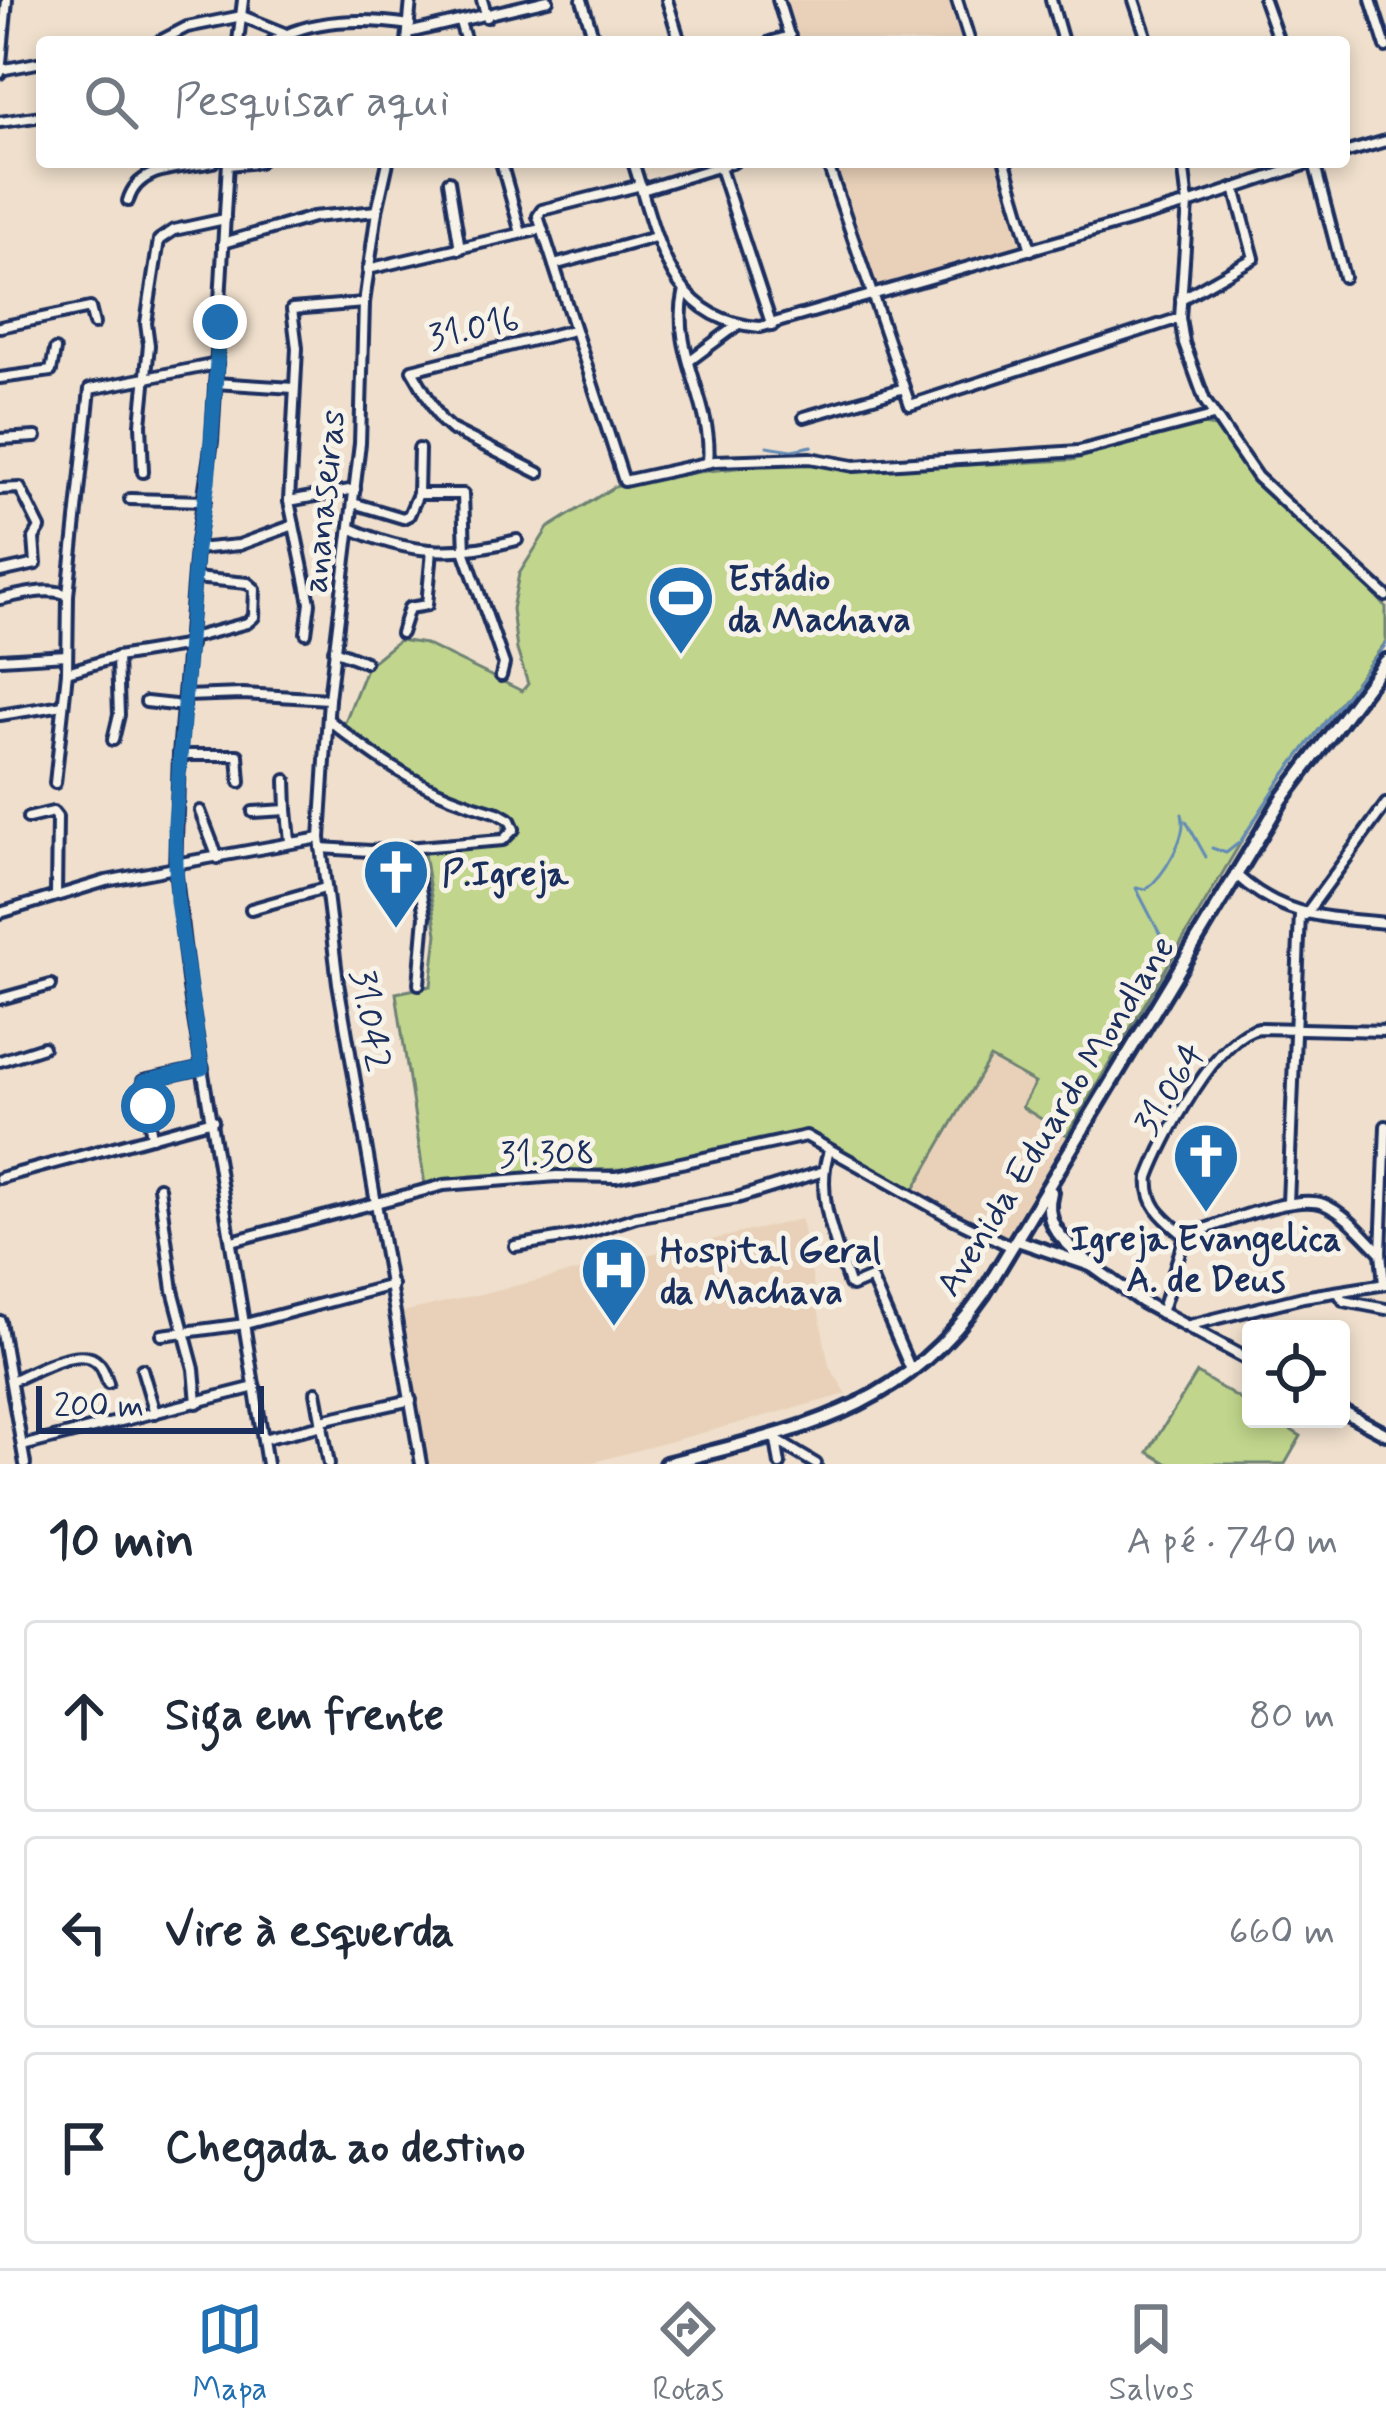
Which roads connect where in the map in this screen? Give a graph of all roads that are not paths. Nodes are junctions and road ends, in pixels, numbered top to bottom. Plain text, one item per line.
1 (7, 0) edge
2 (243, 0) edge
3 (411, 0) edge
4 (482, 0) edge
5 (548, 0) edge
6 (582, 0) edge
7 (667, 0) edge
8 (778, 0) edge
9 (957, 0) edge
10 (1051, 0) edge
11 (1134, 0) edge
12 (1264, 0) edge
13 (1371, 0) edge
14 (242, 16) junction
15 (487, 17) junction
16 (460, 22) junction
17 (408, 33) edge
18 (285, 34) junction
19 (170, 36) edge
20 (239, 36) edge
21 (282, 36) edge
22 (464, 36) edge
23 (593, 36) edge
24 (678, 36) edge
25 (789, 36) edge
26 (968, 36) edge
27 (1062, 36) edge
28 (1146, 36) edge
29 (1277, 36) edge
30 (1385, 39) edge
31 (36, 63) edge
32 (0, 72) edge
33 (36, 117) edge
34 (0, 122) edge
35 (1386, 141) edge
36 (1350, 151) edge
37 (182, 168) edge
38 (228, 168) edge
39 (387, 168) edge
40 (503, 168) edge
41 (635, 168) edge
42 (705, 168) edge
43 (719, 168) edge
44 (829, 168) edge
45 (1007, 168) edge
46 (1184, 168) edge
47 (1296, 168) edge
48 (1316, 168) edge
49 (449, 181) dead end
50 (641, 187) junction
51 (1235, 188) junction
52 (128, 201) dead end
53 (1188, 204) junction
54 (376, 211) junction
55 (225, 219) junction
56 (541, 229) junction
57 (521, 233) junction
58 (655, 237) junction
59 (223, 243) junction
60 (460, 248) junction
61 (1031, 250) junction
62 (554, 265) junction
63 (368, 269) junction
64 (1344, 278) dead end
65 (684, 292) junction
66 (872, 298) junction
67 (1181, 299) junction
68 (364, 303) junction
69 (1180, 318) junction
70 (94, 323) dead end
71 (737, 326) junction
72 (772, 326) junction
73 (0, 327) edge
74 (573, 330) junction
75 (55, 350) dead end
76 (688, 361) junction
77 (217, 364) junction
78 (148, 377) junction
79 (0, 378) edge
80 (215, 383) junction
81 (294, 388) junction
82 (901, 388) junction
83 (1213, 416) junction
84 (804, 417) dead end
85 (36, 437) dead end
86 (0, 439) edge
87 (419, 449) dead end
88 (708, 462) junction
89 (143, 472) dead end
90 (538, 473) dead end
91 (356, 488) junction
92 (0, 489) edge
93 (418, 494) junction
94 (130, 499) dead end
95 (205, 501) junction
96 (289, 501) junction
97 (353, 502) junction
98 (294, 525) junction
99 (350, 528) junction
100 (517, 541) dead end
101 (196, 549) junction
102 (432, 550) junction
103 (465, 553) junction
104 (0, 572) edge
105 (194, 578) junction
106 (68, 595) junction
107 (1386, 596) edge
108 (0, 599) edge
109 (306, 633) dead end
110 (400, 633) dead end
111 (190, 641) junction
112 (334, 650) junction
113 (67, 655) junction
114 (117, 657) junction
115 (0, 659) edge
116 (1386, 661) edge
117 (364, 662) dead end
118 (67, 672) junction
119 (501, 676) dead end
120 (329, 699) junction
121 (184, 701) junction
122 (146, 702) dead end
123 (63, 705) junction
124 (0, 715) edge
125 (329, 720) junction
126 (113, 740) dead end
127 (179, 755) junction
128 (286, 780) dead end
129 (240, 782) dead end
130 (55, 783) dead end
131 (1386, 804) edge
132 (287, 810) junction
133 (200, 812) dead end
134 (253, 812) dead end
135 (28, 818) dead end
136 (290, 842) junction
137 (321, 843) junction
138 (413, 849) junction
139 (218, 858) junction
140 (175, 866) junction
141 (1235, 874) junction
142 (325, 888) junction
143 (56, 895) junction
144 (251, 908) dead end
145 (0, 913) edge
146 (1302, 914) junction
147 (1386, 923) edge
148 (419, 984) dead end
149 (51, 985) dead end
150 (0, 999) edge
151 (1297, 1030) junction
152 (1386, 1031) edge
153 (43, 1047) dead end
154 (0, 1061) edge
155 (202, 1068) junction
156 (213, 1120) junction
157 (1386, 1126) edge
158 (152, 1137) junction
159 (829, 1151) junction
160 (1385, 1163) edge
161 (821, 1172) junction
162 (1055, 1177) junction
163 (0, 1178) edge
164 (159, 1186) dead end
165 (378, 1202) junction
166 (1288, 1203) junction
167 (1185, 1236) junction
168 (232, 1241) junction
169 (1014, 1243) junction
170 (515, 1246) dead end
171 (1381, 1253) junction
172 (1092, 1267) junction
173 (1385, 1284) edge
174 (392, 1285) junction
175 (1338, 1292) junction
176 (1386, 1309) edge
177 (1161, 1313) junction
178 (0, 1321) edge
179 (245, 1324) junction
180 (1185, 1326) junction
181 (185, 1331) junction
182 (162, 1335) dead end
183 (1242, 1356) edge
184 (142, 1369) dead end
185 (912, 1372) junction
186 (11, 1381) junction
187 (109, 1383) dead end
188 (255, 1387) junction
189 (316, 1392) dead end
190 (411, 1400) junction
191 (197, 1403) junction
192 (155, 1413) junction
193 (1350, 1415) edge
194 (323, 1422) junction
195 (1386, 1434) edge
196 (773, 1437) junction
197 (263, 1439) junction
198 (22, 1446) junction
199 (671, 1463) edge
200 (25, 1464) edge
201 (267, 1464) edge
202 (329, 1464) edge
203 (422, 1464) edge
204 (780, 1464) edge
205 (816, 1464) edge

1 - 32 street
2 - 14 street
3 - 17 street
4 - 15 street
5 - 15 street
6 - 23 street
7 - 24 street
8 - 25 street
9 - 26 street
10 - 27 street
11 - 28 street
12 - 29 street
13 - 30 street
14 - 18 street
14 - 19 street
14 - 20 street
15 - 16 street
16 - 17 street
16 - 22 street
17 - 18 street
18 - 21 street
31 - 32 street
33 - 34 street
35 - 36 street
37 - 52 street
38 - 55 street
39 - 54 street, ananaseiras
40 - 57 street
41 - 50 street
42 - 50 street
43 - 72 street
44 - 66 street
45 - 61 street
46 - 53 street
47 - 51 street
48 - 64 street
49 - 60 street
50 - 56 street
50 - 58 street
51 - 53 street
51 - 67 street
53 - 61 street
53 - 67 street
54 - 59 street
54 - 63 street, ananaseiras
55 - 59 street
55 - 78 street
56 - 57 street
56 - 62 street
57 - 60 street
58 - 62 street
58 - 65 street
59 - 77 street
60 - 63 street
61 - 66 street
62 - 74 street
63 - 68 street, ananaseiras
65 - 71 street
65 - 76 street
66 - 72 street
66 - 82 street
67 - 69 street
68 - 81 street
68 - 91 street, ananaseiras
69 - 82 street
69 - 83 street
70 - 73 street
71 - 72 street
71 - 76 street
74 - 88 street
74 - 90 street, 31.016
75 - 79 street
76 - 88 street
77 - 78 street
77 - 80 street
78 - 89 street
78 - 106 street
80 - 81 street
80 - 95 street
81 - 96 street
82 - 84 street
83 - 88 street
83 - 107 street
85 - 86 street
87 - 93 street
91 - 96 street
91 - 97 street, ananaseiras
92 - 104 street
93 - 97 street
93 - 103 street
94 - 95 street
95 - 101 street
96 - 98 street
97 - 99 street, ananaseiras
98 - 101 street
98 - 109 street
99 - 102 street
99 - 112 street, ananaseiras
100 - 103 street
101 - 105 street
102 - 103 street
102 - 110 street
103 - 119 street
105 - 111 street
105 - 111 street
106 - 108 street
106 - 113 street
111 - 114 street
111 - 121 street
112 - 117 street
112 - 120 street, ananaseiras
113 - 115 street
113 - 118 street
114 - 118 street
114 - 126 street
116 - 141 main road, Avenida Eduardo Mondlane
118 - 123 street
120 - 121 street
120 - 125 street, ananaseiras
121 - 122 street
121 - 127 street
123 - 124 street
123 - 130 street
125 - 137 street, ananaseiras
125 - 138 street
127 - 129 street
127 - 140 street
128 - 132 street
131 - 146 street
132 - 134 street
132 - 136 street
133 - 139 street
135 - 143 street
136 - 137 street
136 - 139 street
137 - 138 street
137 - 142 street, 31.042
138 - 148 street
139 - 140 street
140 - 143 street
140 - 155 street
141 - 146 street
141 - 162 main road, Avenida Eduardo Mondlane
142 - 144 street
142 - 165 street, 31.042
143 - 145 street
146 - 147 street
146 - 151 street
149 - 150 street
151 - 152 street, 31.064
151 - 166 street
151 - 167 street, 31.064
153 - 154 street
155 - 156 street
155 - 158 street
156 - 158 street
156 - 168 street
157 - 160 street
158 - 163 street
159 - 161 street
159 - 165 street, 31.308
159 - 169 street, 31.308
160 - 171 street
161 - 170 street
161 - 185 street
162 - 169 main road, Avenida Eduardo Mondlane
162 - 172 main road
164 - 181 street
165 - 168 street, 31.308
165 - 174 street, 31.042
166 - 167 street
166 - 171 street
167 - 177 street
168 - 179 street
169 - 172 street
169 - 185 main road, Avenida Eduardo Mondlane
171 - 173 street
172 - 177 street
173 - 175 street
174 - 179 street
174 - 190 street, 31.042
175 - 176 street
175 - 180 street
177 - 180 street
178 - 186 street
179 - 181 street
179 - 188 street
180 - 183 street
181 - 182 street
181 - 191 street
184 - 192 street
185 - 196 main road, Avenida Eduardo Mondlane
186 - 187 street
186 - 198 street
188 - 191 street
188 - 197 street
189 - 194 street
190 - 194 street
190 - 203 street, 31.042
191 - 192 street
192 - 198 street
193 - 195 street
194 - 197 street
194 - 202 street
196 - 199 main road, Avenida Eduardo Mondlane
196 - 204 street
196 - 205 street
197 - 201 street
198 - 200 street

